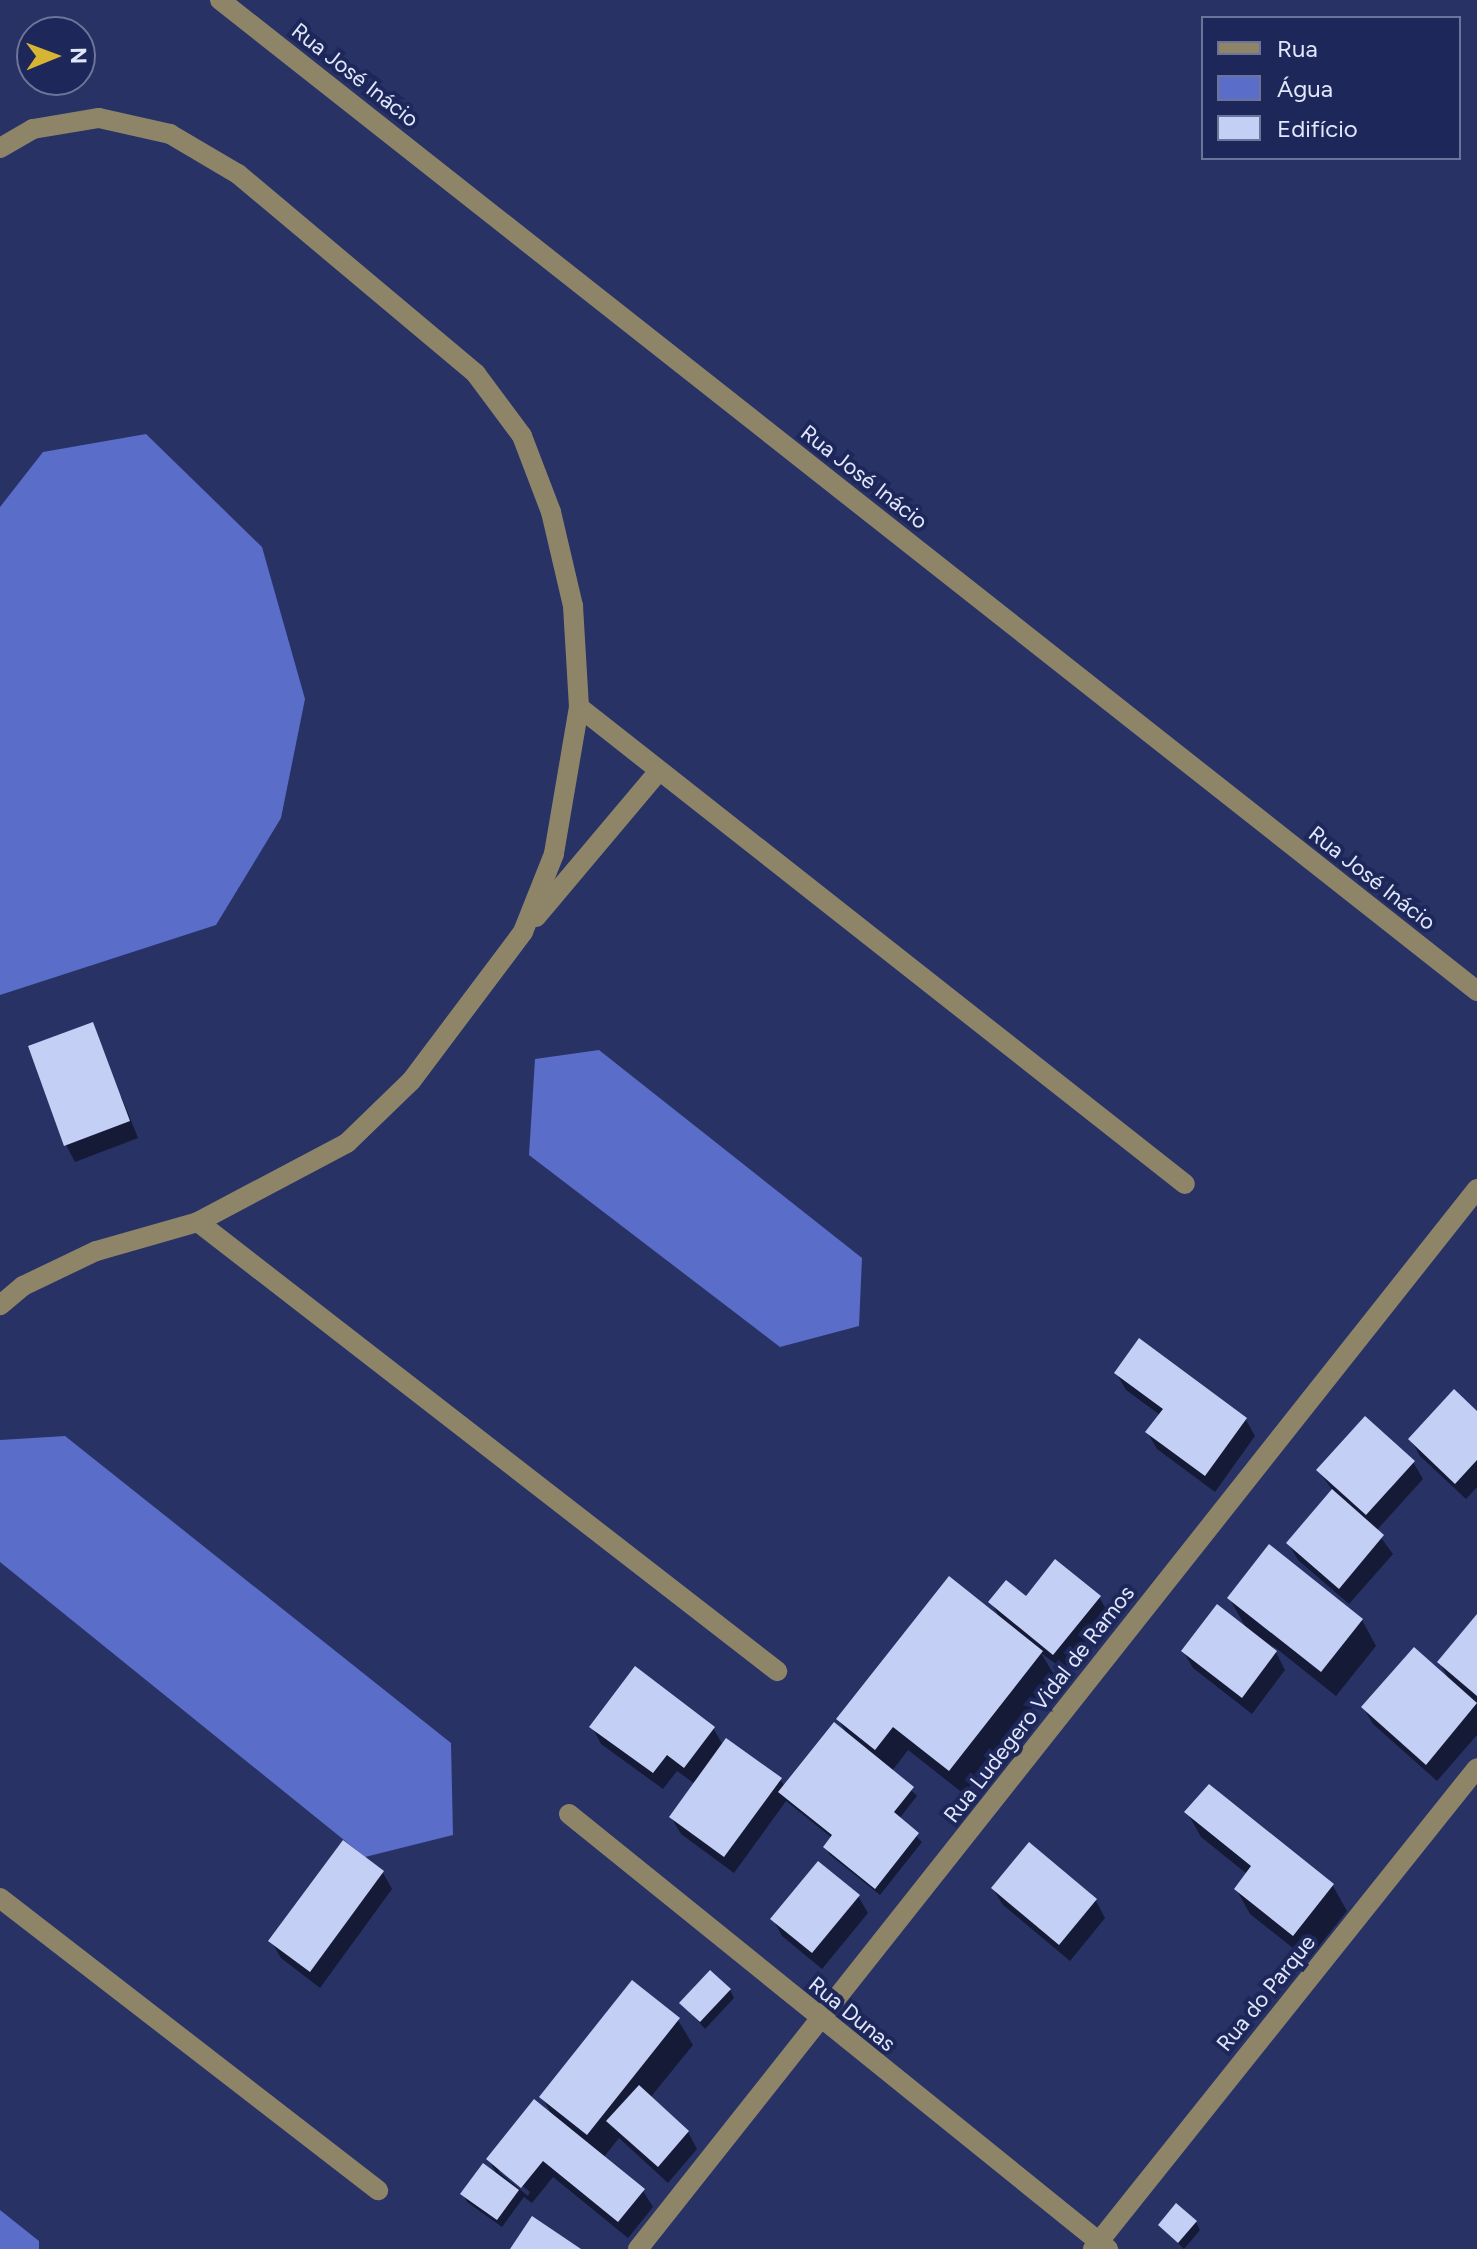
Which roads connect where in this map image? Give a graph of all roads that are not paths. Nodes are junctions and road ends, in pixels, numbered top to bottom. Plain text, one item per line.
1 (220, 0) edge
2 (0, 148) edge
3 (579, 707) junction
4 (659, 771) junction
5 (523, 932) junction
6 (1477, 991) edge
7 (1185, 1184) dead end
8 (1477, 1189) edge
9 (198, 1222) junction
10 (0, 1305) edge
11 (777, 1671) dead end
12 (1477, 1768) edge
13 (569, 1814) dead end
14 (0, 1898) edge
15 (820, 2020) junction
16 (378, 2190) dead end
17 (1099, 2247) edge
18 (638, 2249) edge

1 - 6 street, Rua José Inácio
2 - 3 street
3 - 4 street
3 - 5 street
4 - 5 street
4 - 7 street
5 - 9 street
8 - 15 street, Rua Ludegero Vidal de Ramos
9 - 10 street
9 - 11 street
12 - 17 street, Rua do Parque
13 - 15 street, Rua Dunas
14 - 16 street
15 - 17 street, Rua Dunas
15 - 18 street, Rua Ludegero Vidal de Ramos

